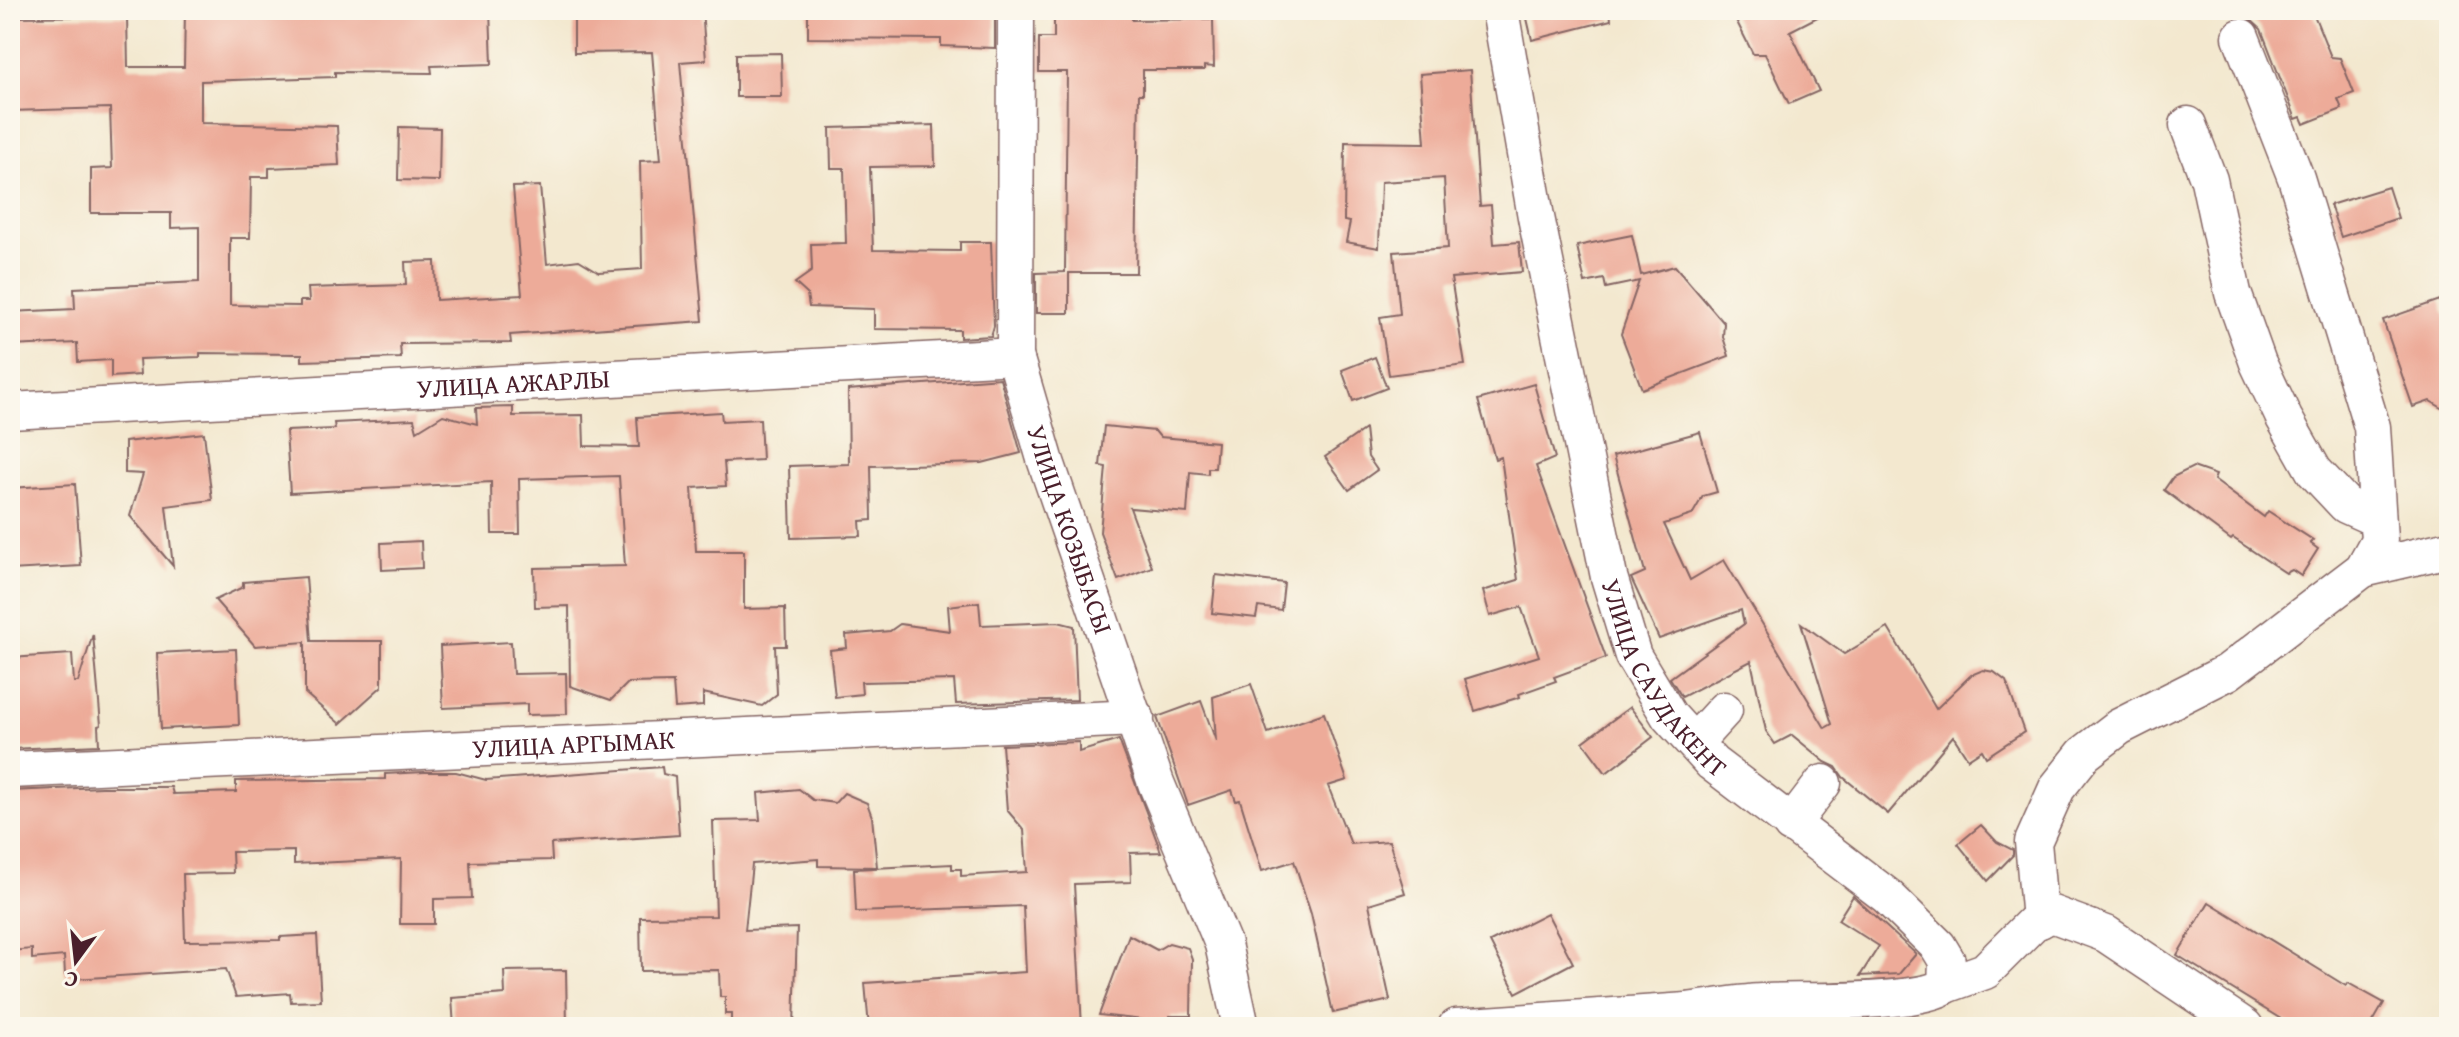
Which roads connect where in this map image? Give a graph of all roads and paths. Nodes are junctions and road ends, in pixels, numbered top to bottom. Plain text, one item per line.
1 (1016, 10) edge
2 (1500, 10) edge
3 (2241, 37) dead end
4 (2188, 125) dead end
5 (1015, 356) junction
6 (10, 411) edge
7 (2377, 519) junction
8 (2449, 549) edge
9 (2363, 569) junction
10 (1724, 710) dead end
11 (1136, 718) junction
12 (1694, 743) junction
13 (10, 770) edge
14 (1823, 783) dead end
15 (1791, 825) junction
16 (2040, 920) junction
17 (1946, 985) junction
18 (1669, 1018) edge
19 (1241, 1027) edge
20 (1456, 1027) edge
21 (1748, 1027) edge
22 (2245, 1027) edge

1 - 5 street, УЛИЦА КОЗЫБАСЫ
2 - 12 street, УЛИЦА САУДАКЕНТ
3 - 7 street
4 - 7 street
5 - 6 street, УЛИЦА АЖАРЛЫ
5 - 11 street, УЛИЦА КОЗЫБАСЫ
7 - 9 street
8 - 9 street
9 - 16 street
10 - 12 street
11 - 13 street, УЛИЦА АРГЫМАК
11 - 19 street, УЛИЦА КОЗЫБАСЫ
12 - 15 street, УЛИЦА САУДАКЕНТ
14 - 15 street
15 - 17 street, УЛИЦА САУДАКЕНТ
16 - 17 street
16 - 22 street
17 - 18 street
18 - 20 street
18 - 21 street

